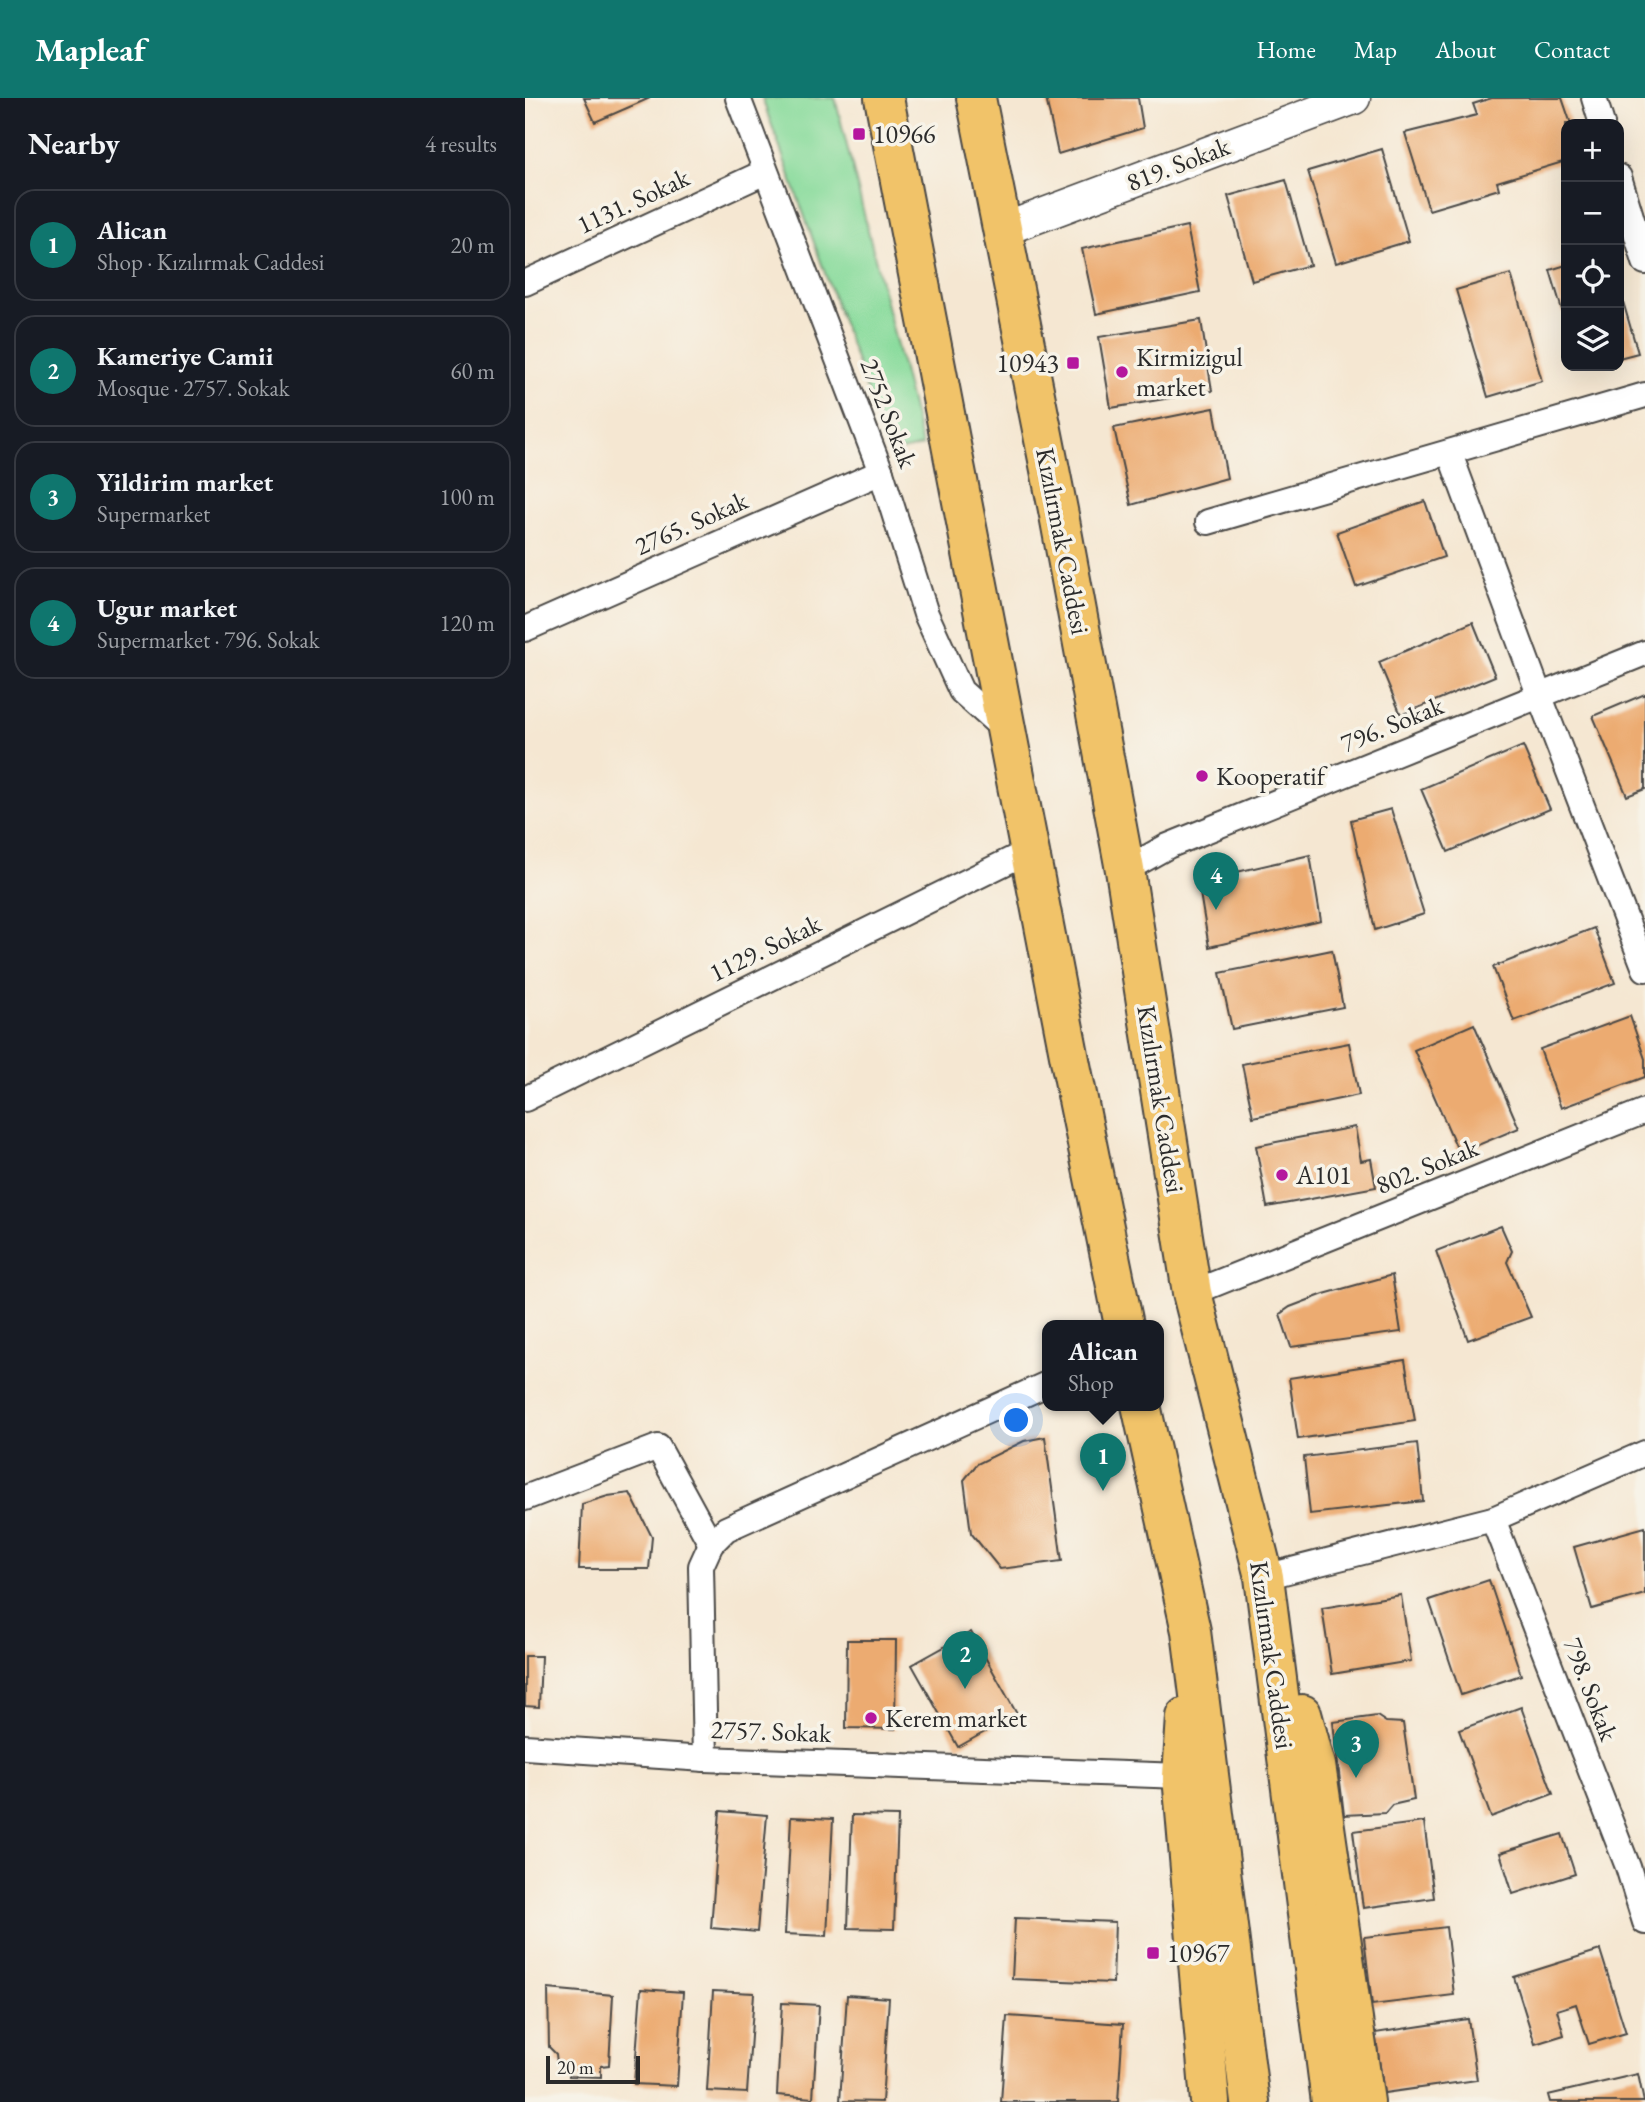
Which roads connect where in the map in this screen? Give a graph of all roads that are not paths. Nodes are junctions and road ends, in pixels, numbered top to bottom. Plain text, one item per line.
1 (738, 98) edge
2 (884, 98) edge
3 (976, 98) edge
4 (1594, 98) edge
5 (1343, 100) edge
6 (1600, 119) edge
7 (765, 172) junction
8 (1621, 182) edge
9 (1002, 230) junction
10 (1645, 262) edge
11 (525, 283) edge
12 (1645, 395) edge
13 (1450, 454) junction
14 (881, 472) junction
15 (1208, 522) dead end
16 (525, 629) edge
17 (1645, 653) edge
18 (1540, 697) junction
19 (1007, 732) junction
20 (1031, 850) junction
21 (1125, 870) junction
22 (1645, 969) edge
23 (525, 1099) edge
24 (1645, 1111) edge
25 (1192, 1293) junction
26 (1123, 1320) edge
27 (1042, 1386) edge
28 (1143, 1411) edge
29 (1645, 1453) edge
30 (525, 1498) edge
31 (1493, 1519) junction
32 (711, 1544) junction
33 (1264, 1577) junction
34 (1191, 1631) junction
35 (525, 1746) edge
36 (705, 1759) junction
37 (1182, 1776) junction
38 (1637, 1863) edge
39 (1645, 1922) edge
40 (1210, 2102) edge
41 (1249, 2102) edge
42 (1331, 2102) edge
43 (1365, 2102) edge

1 - 7 street, 2752 Sokak
2 - 19 main road
3 - 9 main road, Kızılırmak Caddesi
4 - 6 street
5 - 9 street, 819. Sokak
7 - 11 street, 1131. Sokak
7 - 14 street, 2752 Sokak
8 - 10 street
9 - 21 main road, Kızılırmak Caddesi
12 - 13 street
13 - 15 street
13 - 18 street
14 - 16 street, 2765. Sokak
14 - 19 street, 2752 Sokak
17 - 18 street, 796. Sokak
18 - 21 street, 796. Sokak
18 - 22 street
19 - 20 main road
20 - 23 street, 1129. Sokak
20 - 26 main road
21 - 25 main road, Kızılırmak Caddesi
24 - 25 street, 802. Sokak
25 - 33 main road, Kızılırmak Caddesi
27 - 32 street
28 - 34 main road
29 - 31 street
30 - 32 street
31 - 33 street
31 - 38 street, 798. Sokak
32 - 36 street
33 - 42 main road, Kızılırmak Caddesi
33 - 43 main road
34 - 37 main road
34 - 41 main road
35 - 36 street, 2757. Sokak
36 - 37 street, 2757. Sokak
37 - 40 main road
38 - 39 street, 798. Sokak

